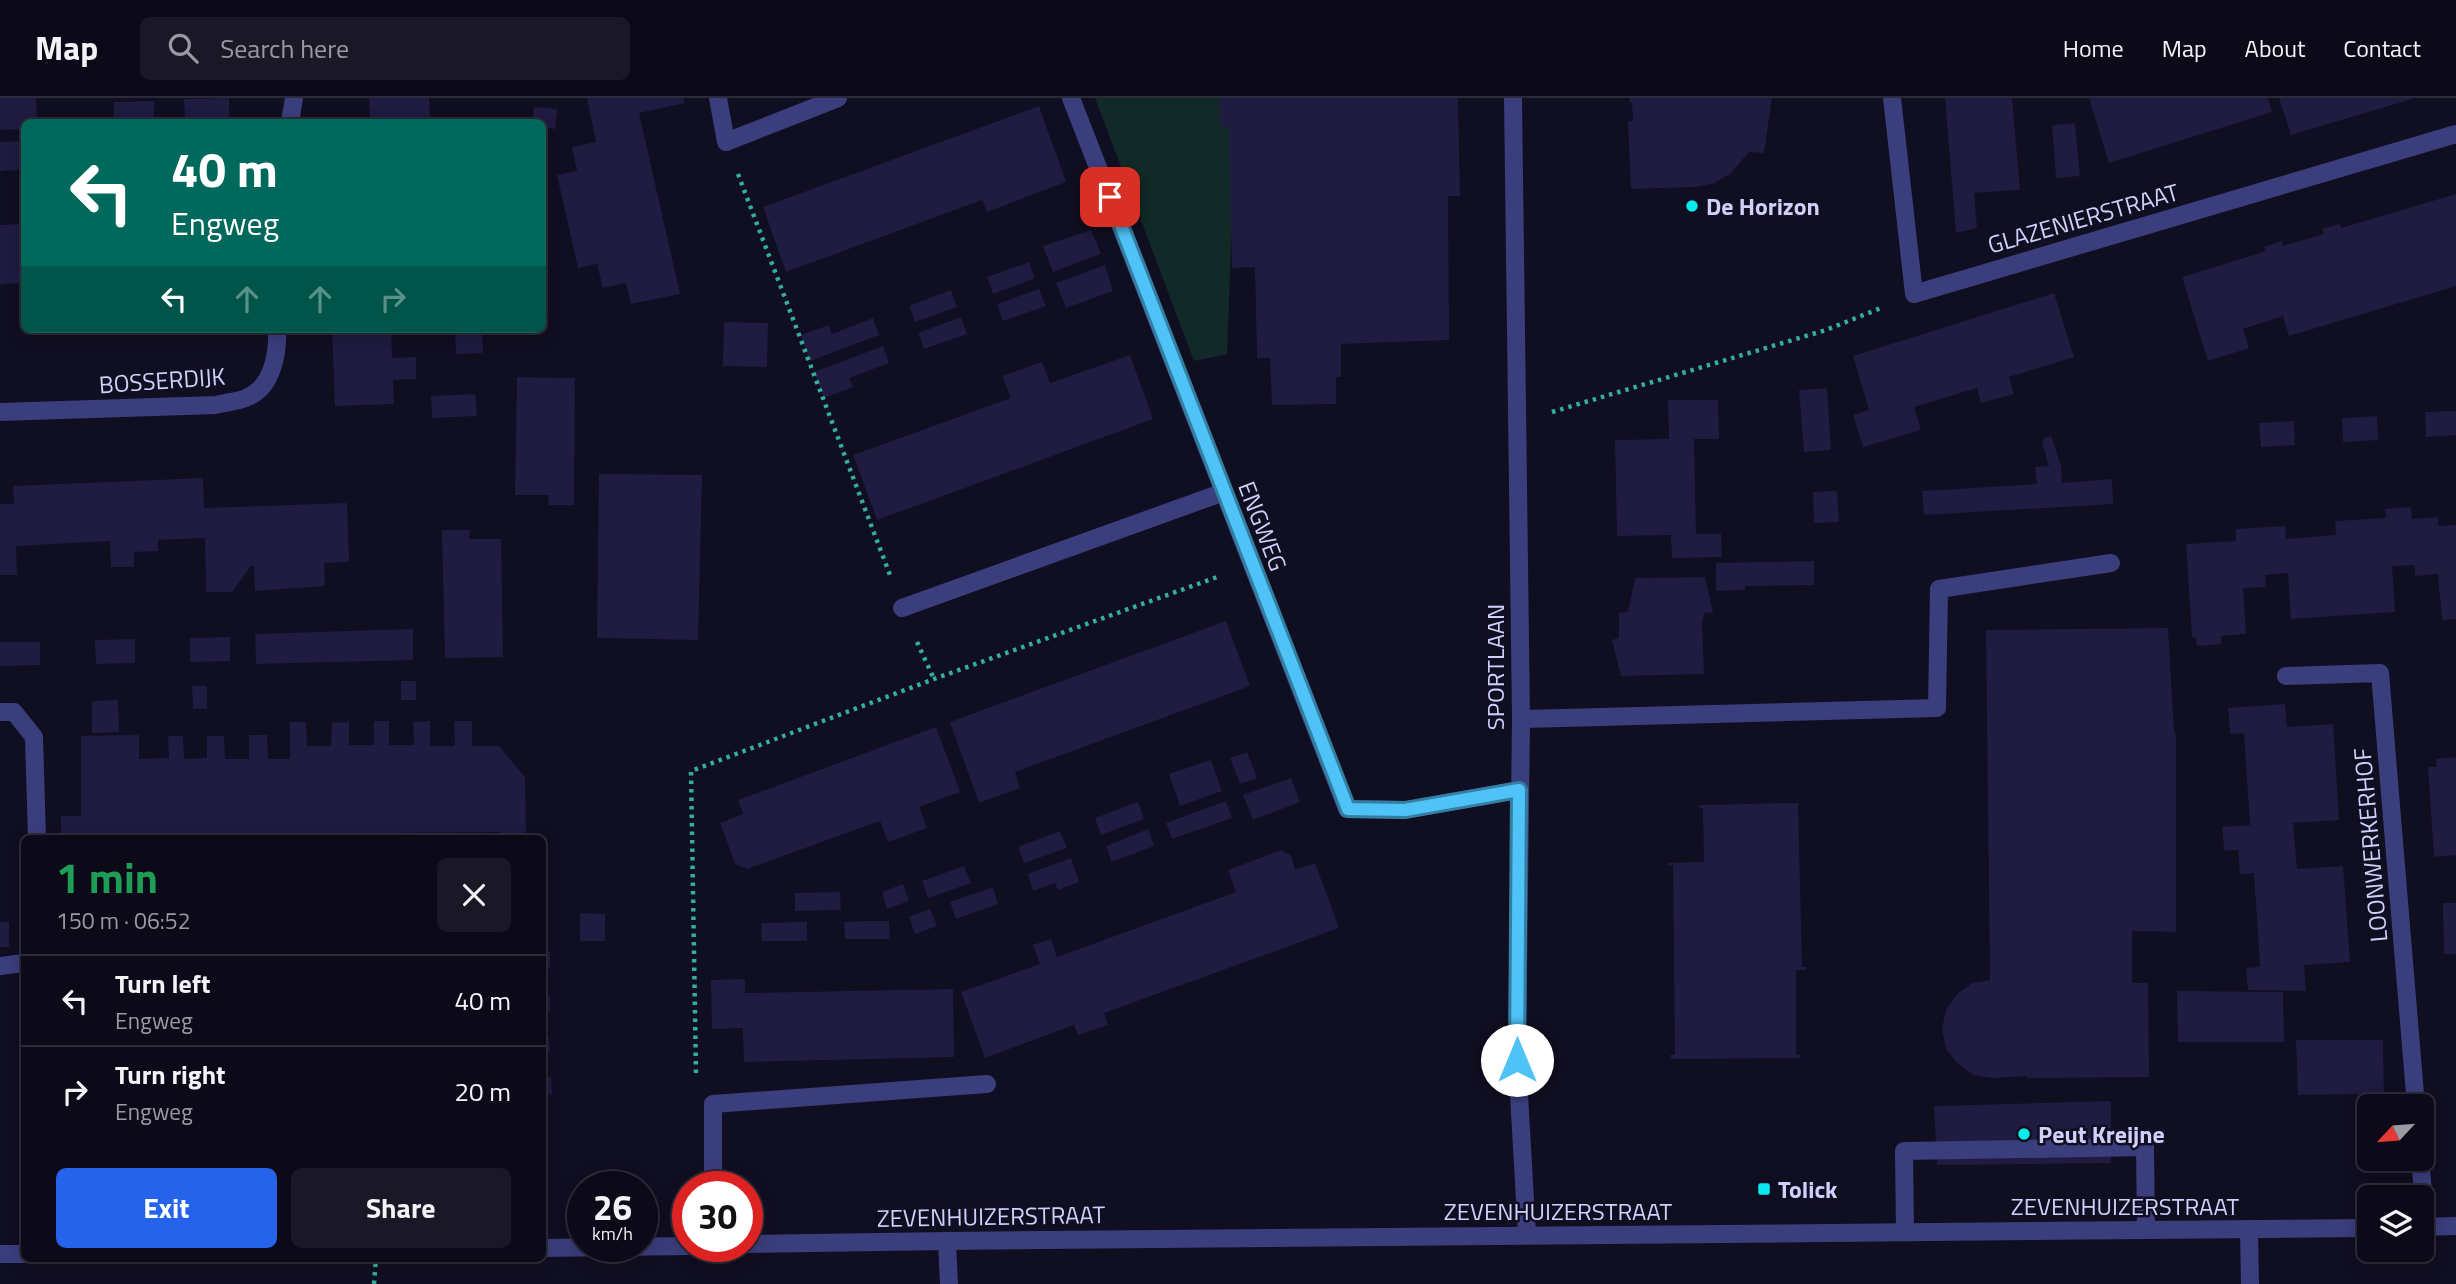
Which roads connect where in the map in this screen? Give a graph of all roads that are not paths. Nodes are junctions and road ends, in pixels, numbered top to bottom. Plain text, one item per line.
1 (294, 98) edge
2 (718, 98) edge
3 (838, 98) edge
4 (1072, 98) edge
5 (1513, 98) edge
6 (1892, 98) edge
7 (290, 119) edge
8 (2456, 134) edge
9 (277, 333) edge
10 (0, 412) edge
11 (1224, 492) junction
12 (2111, 563) dead end
13 (902, 608) road end
14 (2286, 676) dead end
15 (0, 712) edge
16 (1521, 719) junction
17 (1519, 790) junction
18 (37, 835) edge
19 (21, 963) edge
20 (0, 965) edge
21 (987, 1084) dead end
22 (2415, 1094) edge
23 (713, 1171) edge
24 (2456, 1226) edge
25 (2434, 1227) edge
26 (2357, 1228) edge
27 (2146, 1230) junction
28 (2249, 1230) junction
29 (1905, 1232) junction
30 (1527, 1235) junction
31 (947, 1241) junction
32 (763, 1244) edge
33 (672, 1246) edge
34 (546, 1248) edge
35 (0, 1254) edge
36 (21, 1254) edge
37 (949, 1284) edge
38 (2250, 1284) edge

1 - 7 street
2 - 3 street
4 - 11 street, ENGWEG
5 - 16 street, SPORTLAAN
6 - 8 street, GLAZENIERSTRAAT
9 - 10 street, BOSSERDIJK
11 - 13 street
11 - 17 street, ENGWEG
12 - 16 street
14 - 22 street, LOONWERKERHOF
15 - 18 street
16 - 17 street, SPORTLAAN
17 - 30 street, SPORTLAAN
19 - 20 street
21 - 23 street
24 - 25 street
26 - 28 street, ZEVENHUIZERSTRAAT
27 - 28 street, ZEVENHUIZERSTRAAT
27 - 29 street, ZEVENHUIZERSTRAAT
27 - 29 street
28 - 38 street
29 - 30 street, ZEVENHUIZERSTRAAT
30 - 31 street, ZEVENHUIZERSTRAAT
31 - 32 street, ZEVENHUIZERSTRAAT
31 - 37 street
33 - 34 street
35 - 36 street

